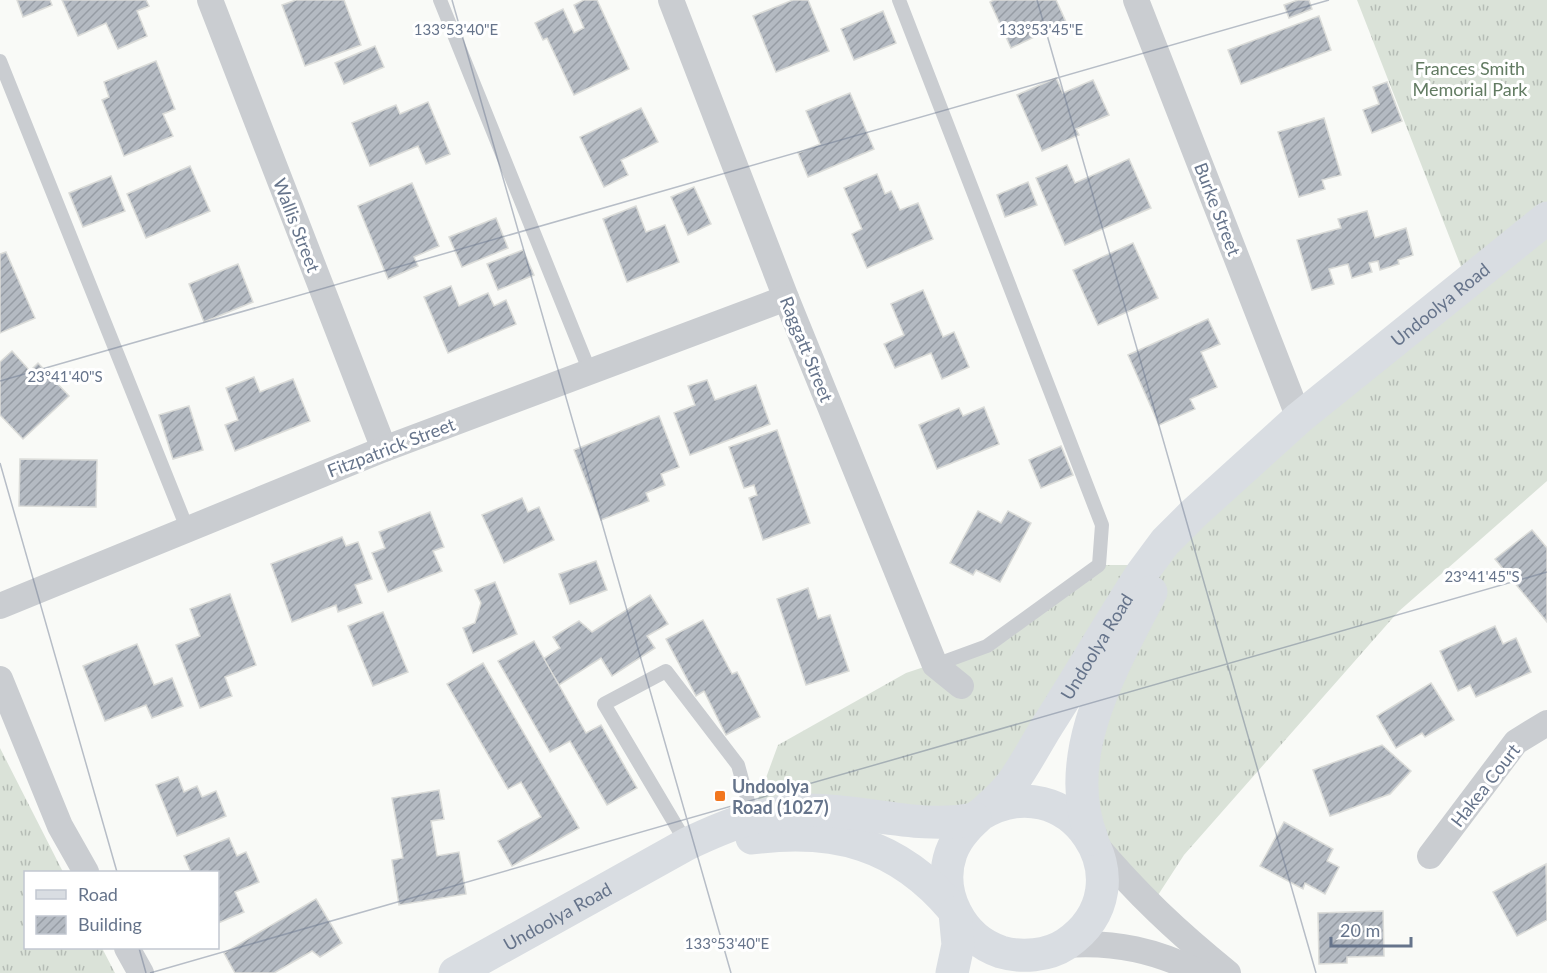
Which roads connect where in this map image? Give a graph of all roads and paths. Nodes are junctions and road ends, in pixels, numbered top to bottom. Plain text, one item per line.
1 (210, 0) edge
2 (440, 0) edge
3 (670, 0) edge
4 (899, 0) edge
5 (1136, 0) edge
6 (0, 61) edge
7 (1547, 218) edge
8 (786, 298) junction
9 (590, 372) junction
10 (1299, 418) junction
11 (384, 449) junction
12 (1228, 483) junction
13 (187, 528) junction
14 (0, 606) edge
15 (935, 665) junction
16 (0, 680) edge
17 (961, 686) dead end
18 (1547, 723) edge
19 (752, 816) junction
20 (976, 818) junction
21 (1093, 841) junction
22 (673, 852) junction
23 (1430, 856) dead end
24 (85, 871) edge
25 (954, 911) junction
26 (1063, 946) junction
27 (128, 949) edge
28 (141, 973) edge
29 (455, 973) edge
30 (952, 973) edge
31 (1027, 973) edge
32 (1202, 973) edge
33 (1228, 973) edge

1 - 11 street, Wallis Street
2 - 9 lane
3 - 8 street, Raggatt Street
4 - 15 lane
5 - 10 street, Burke Street
6 - 13 lane
7 - 10 main road, Undoolya Road
8 - 9 street, Fitzpatrick Street
8 - 15 street, Raggatt Street
9 - 11 street, Fitzpatrick Street
10 - 12 main road, Undoolya Road
11 - 13 street, Fitzpatrick Street
12 - 20 main road, Undoolya Road
12 - 21 main road, Undoolya Road
13 - 14 street, Fitzpatrick Street
15 - 17 street, Raggatt Street
16 - 24 street
18 - 23 street, Hakea Court
19 - 20 main road, Undoolya Road
19 - 22 main road, Undoolya Road
19 - 22 lane
20 - 21 main road, Undoolya Road
20 - 25 main road, Undoolya Road
21 - 26 main road, Undoolya Road
21 - 33 street
22 - 25 main road, Undoolya Road
22 - 29 main road, Undoolya Road
25 - 26 main road, Undoolya Road
25 - 30 main road
26 - 31 main road
26 - 32 street
27 - 28 street

